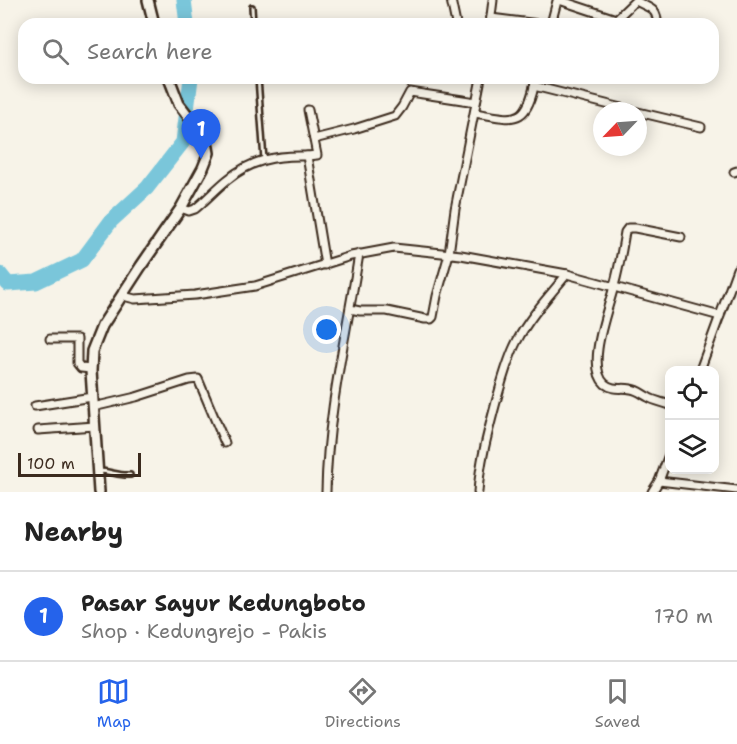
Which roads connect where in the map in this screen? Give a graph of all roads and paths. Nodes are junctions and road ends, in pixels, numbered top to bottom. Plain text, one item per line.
1 (148, 0) edge
2 (451, 0) edge
3 (493, 0) edge
4 (636, 0) edge
5 (252, 7) dead end
6 (152, 18) edge
7 (253, 18) edge
8 (455, 18) edge
9 (491, 18) edge
10 (552, 18) edge
11 (606, 18) edge
12 (617, 18) edge
13 (657, 18) edge
14 (171, 84) edge
15 (258, 84) edge
16 (480, 84) edge
17 (534, 84) edge
18 (542, 84) edge
19 (476, 102) junction
20 (605, 102) edge
21 (308, 110) dead end
22 (475, 113) junction
23 (647, 114) edge
24 (701, 127) dead end
25 (314, 139) junction
26 (306, 156) junction
27 (264, 160) junction
28 (181, 208) junction
29 (681, 237) dead end
30 (449, 254) junction
31 (356, 255) junction
32 (325, 265) junction
33 (567, 274) junction
34 (736, 274) edge
35 (614, 287) junction
36 (124, 292) junction
37 (350, 309) junction
38 (720, 316) junction
39 (50, 339) dead end
40 (701, 366) edge
41 (91, 369) junction
42 (93, 402) junction
43 (665, 404) edge
44 (35, 406) dead end
45 (95, 426) junction
46 (38, 430) dead end
47 (225, 443) dead end
48 (665, 464) edge
49 (98, 470) junction
50 (130, 475) dead end
51 (659, 481) junction
52 (736, 491) edge
53 (99, 492) edge
54 (326, 492) edge
55 (478, 492) edge
56 (652, 492) edge

1 - 6 main road
2 - 8 street
3 - 9 street
4 - 12 street
4 - 13 street
5 - 7 lane
10 - 11 street
14 - 28 main road
15 - 27 lane
16 - 19 street
17 - 22 street
18 - 20 street
19 - 22 street
19 - 25 street
21 - 25 street
22 - 30 street
23 - 24 street
25 - 26 street
26 - 27 street
26 - 32 street
27 - 28 street
28 - 36 main road
29 - 35 street
30 - 31 street
30 - 33 street
30 - 37 street
31 - 32 street
31 - 37 street
32 - 36 street
33 - 35 street
33 - 55 street
34 - 38 street
35 - 38 street
35 - 43 street
36 - 41 main road
37 - 54 street
38 - 40 street
39 - 41 street
41 - 42 main road
42 - 44 street
42 - 45 main road
42 - 47 street
45 - 46 street
45 - 49 main road
48 - 51 street
49 - 50 lane
49 - 53 main road
51 - 52 street
51 - 56 street

